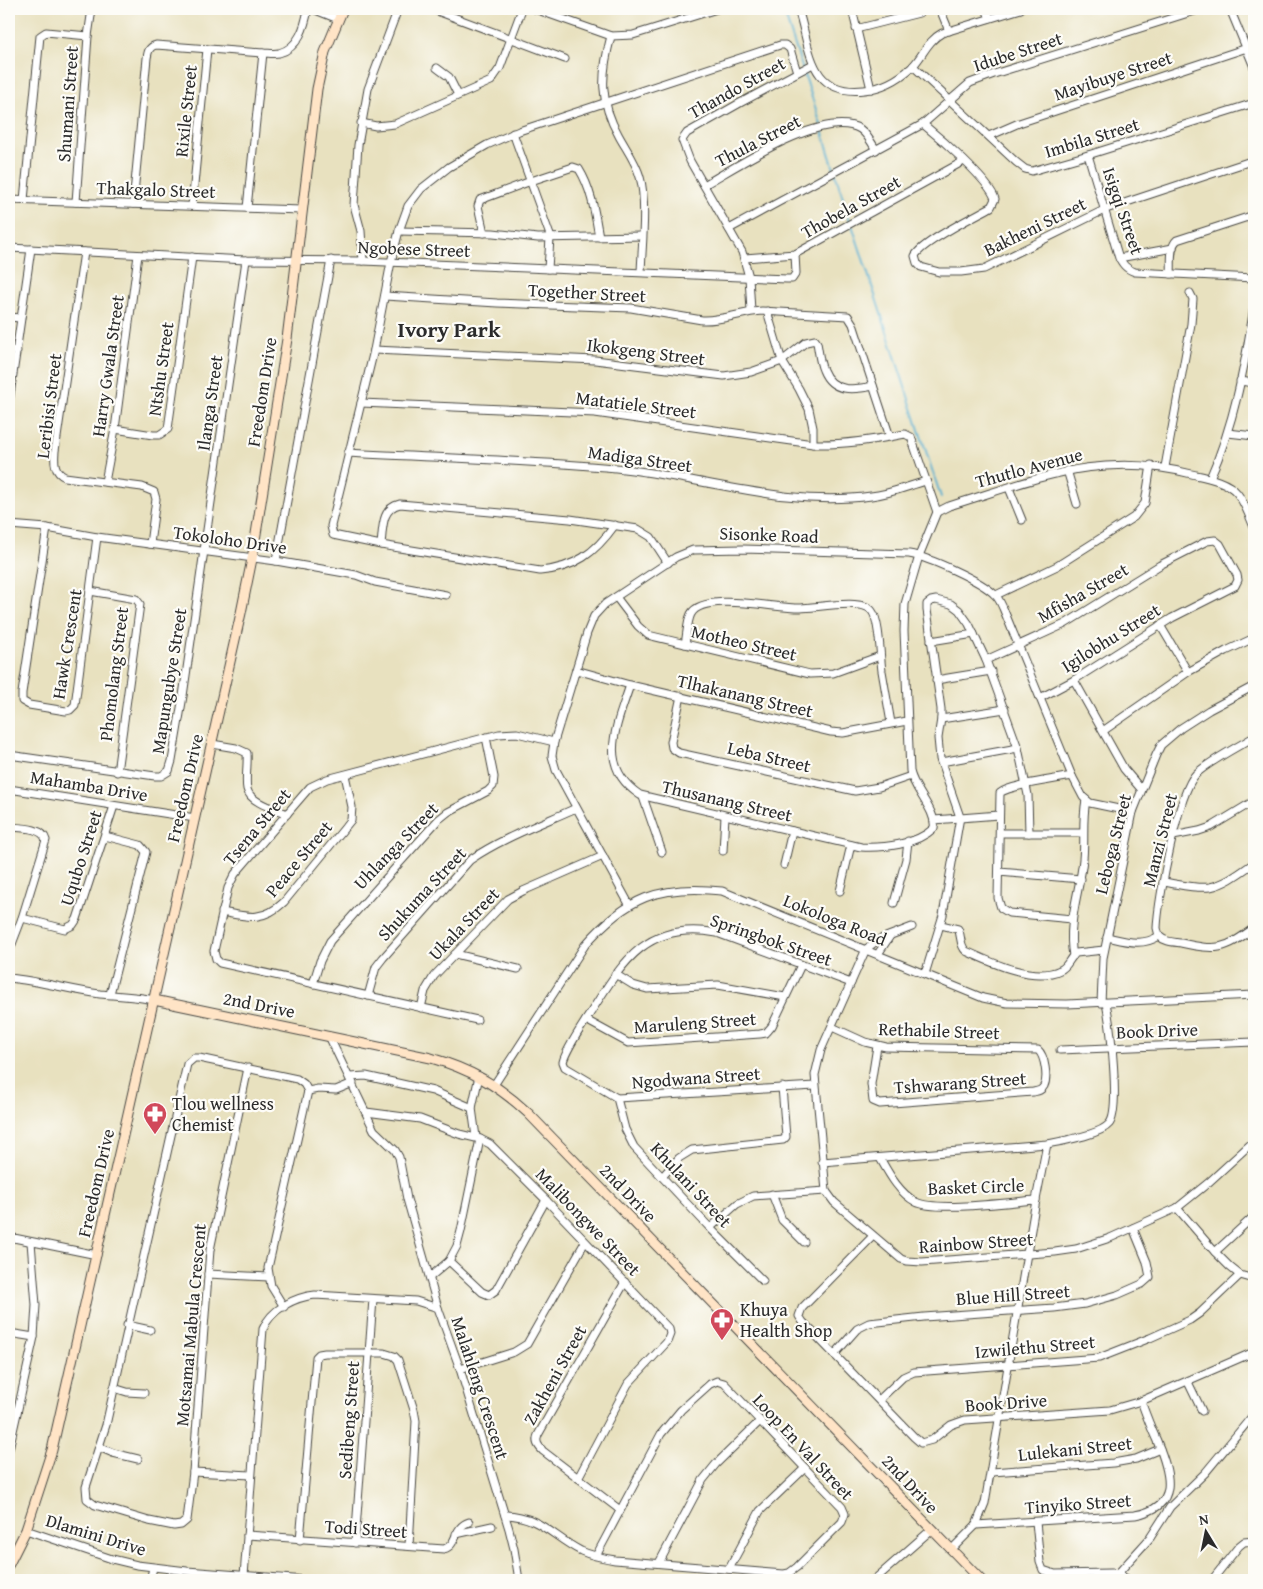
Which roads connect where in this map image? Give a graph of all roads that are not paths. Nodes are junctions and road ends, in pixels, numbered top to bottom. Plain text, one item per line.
1 (92, 9) edge
2 (308, 9) edge
3 (313, 9) edge
4 (343, 9) edge
5 (398, 9) edge
6 (432, 9) edge
7 (522, 9) edge
8 (535, 9) edge
9 (717, 9) edge
10 (798, 9) edge
11 (852, 9) edge
12 (940, 9) edge
13 (986, 9) edge
14 (1021, 9) edge
15 (1201, 9) edge
16 (1230, 9) edge
17 (919, 13) dead end
18 (990, 18) junction
19 (338, 20) junction
20 (856, 29) junction
21 (949, 31) junction
22 (88, 36) junction
23 (612, 36) junction
24 (511, 40) junction
25 (1247, 48) junction
26 (207, 49) junction
27 (263, 54) junction
28 (565, 59) dead end
29 (814, 64) junction
30 (913, 66) junction
31 (1254, 67) edge
32 (437, 68) dead end
33 (797, 72) junction
34 (871, 89) junction
35 (458, 95) junction
36 (950, 100) junction
37 (605, 103) junction
38 (1254, 103) edge
39 (361, 123) junction
40 (923, 124) junction
41 (513, 133) junction
42 (989, 136) junction
43 (876, 150) junction
44 (1088, 155) junction
45 (1254, 160) edge
46 (964, 162) junction
47 (530, 181) junction
48 (704, 185) junction
49 (9, 200) edge
50 (24, 200) junction
51 (76, 202) junction
52 (133, 204) junction
53 (192, 206) junction
54 (247, 208) junction
55 (302, 210) junction
56 (1106, 210) junction
57 (1254, 216) edge
58 (729, 229) junction
59 (399, 231) junction
60 (484, 233) junction
61 (642, 236) junction
62 (599, 237) junction
63 (550, 238) junction
64 (9, 248) edge
65 (1173, 248) junction
66 (31, 249) junction
67 (84, 252) junction
68 (795, 254) junction
69 (138, 255) junction
70 (192, 257) junction
71 (745, 258) junction
72 (1119, 258) junction
73 (246, 260) junction
74 (297, 260) junction
75 (331, 260) junction
76 (363, 261) junction
77 (391, 262) junction
78 (548, 269) junction
79 (641, 272) junction
80 (1171, 274) junction
81 (749, 277) junction
82 (1254, 278) edge
83 (1190, 293) dead end
84 (385, 296) junction
85 (1254, 307) edge
86 (768, 311) junction
87 (751, 312) junction
88 (9, 317) edge
89 (20, 318) junction
90 (1253, 318) edge
91 (13, 350) edge
92 (374, 350) junction
93 (782, 361) junction
94 (1240, 381) junction
95 (1254, 383) edge
96 (874, 386) junction
97 (9, 402) edge
98 (361, 403) junction
99 (115, 429) junction
100 (1228, 433) junction
101 (1254, 436) edge
102 (890, 437) junction
103 (813, 444) junction
104 (348, 453) junction
105 (1151, 465) junction
106 (1165, 467) junction
107 (1067, 470) junction
108 (1210, 478) junction
109 (926, 481) junction
110 (105, 482) junction
111 (1009, 488) junction
112 (1077, 504) dead end
113 (937, 512) junction
114 (1022, 520) dead end
115 (9, 525) edge
116 (615, 525) junction
117 (1254, 526) edge
118 (47, 528) junction
119 (97, 537) junction
120 (150, 544) junction
121 (381, 545) junction
122 (204, 551) junction
123 (919, 556) junction
124 (252, 559) junction
125 (276, 562) junction
126 (668, 563) junction
127 (90, 591) junction
128 (446, 595) dead end
129 (996, 595) junction
130 (616, 597) junction
131 (1198, 605) joint
132 (1160, 625) junction
133 (974, 634) junction
134 (1254, 638) edge
135 (931, 641) junction
136 (685, 644) junction
137 (1019, 645) junction
138 (880, 656) junction
139 (986, 660) junction
140 (576, 670) junction
141 (991, 672) junction
142 (1188, 672) junction
143 (936, 680) junction
144 (1074, 680) junction
145 (630, 685) junction
146 (1254, 686) edge
147 (681, 696) junction
148 (1040, 698) junction
149 (1005, 709) junction
150 (941, 719) junction
151 (907, 721) junction
152 (892, 723) junction
153 (1103, 730) junction
154 (1254, 737) edge
155 (486, 738) junction
156 (554, 742) junction
157 (212, 744) junction
158 (1018, 748) junction
159 (9, 756) edge
160 (941, 762) junction
161 (117, 772) junction
162 (345, 774) junction
163 (911, 776) junction
164 (1072, 776) junction
165 (1026, 785) junction
166 (9, 789) edge
167 (1141, 789) junction
168 (643, 797) junction
169 (1086, 800) junction
170 (1254, 801) edge
171 (114, 806) junction
172 (576, 808) junction
173 (1133, 812) junction
174 (287, 814) junction
175 (999, 815) junction
176 (725, 816) junction
177 (960, 817) junction
178 (195, 818) junction
179 (934, 820) junction
180 (9, 826) edge
181 (792, 831) junction
182 (1000, 833) junction
183 (1083, 833) junction
184 (1029, 834) junction
185 (105, 836) junction
186 (1173, 836) junction
187 (908, 841) junction
188 (851, 845) junction
189 (723, 851) dead end
190 (662, 852) dead end
191 (602, 856) junction
192 (1254, 863) edge
193 (784, 865) dead end
194 (999, 872) junction
195 (1081, 879) junction
196 (1163, 882) junction
197 (840, 891) dead end
198 (894, 903) dead end
199 (629, 904) junction
200 (222, 912) junction
201 (22, 918) junction
202 (1072, 919) junction
203 (941, 925) junction
204 (912, 927) dead end
205 (1254, 928) edge
206 (891, 936) junction
207 (1159, 936) junction
208 (1107, 937) junction
209 (866, 949) junction
210 (1104, 950) junction
211 (9, 952) edge
212 (455, 954) junction
213 (878, 954) junction
214 (1073, 956) junction
215 (801, 964) junction
216 (518, 969) dead end
217 (615, 974) junction
218 (925, 974) junction
219 (9, 978) edge
220 (851, 983) junction
221 (313, 984) junction
222 (110, 994) junction
223 (1254, 995) edge
224 (368, 996) junction
225 (785, 997) junction
226 (154, 1000) junction
227 (1104, 1003) junction
228 (421, 1008) junction
229 (477, 1020) dead end
230 (586, 1020) junction
231 (832, 1027) junction
232 (329, 1036) junction
233 (1254, 1042) edge
234 (877, 1046) junction
235 (1112, 1048) junction
236 (1060, 1050) dead end
237 (1044, 1057) joint
238 (563, 1059) joint
239 (248, 1068) junction
240 (479, 1076) junction
241 (352, 1080) junction
242 (494, 1085) junction
243 (815, 1086) junction
244 (782, 1087) junction
245 (308, 1091) junction
246 (617, 1098) junction
247 (472, 1108) junction
248 (366, 1112) junction
249 (478, 1138) junction
250 (1254, 1141) edge
251 (1047, 1144) junction
252 (880, 1158) junction
253 (822, 1162) junction
254 (662, 1177) junction
255 (826, 1191) junction
256 (772, 1194) junction
257 (546, 1200) junction
258 (1036, 1200) junction
259 (1177, 1208) junction
260 (1254, 1216) edge
261 (710, 1228) junction
262 (1133, 1228) junction
263 (873, 1236) junction
264 (9, 1238) edge
265 (31, 1242) junction
266 (585, 1242) junction
267 (804, 1242) dead end
268 (1215, 1252) junction
269 (97, 1255) junction
270 (1026, 1255) junction
271 (449, 1261) junction
272 (208, 1274) junction
273 (1240, 1275) junction
274 (269, 1277) junction
275 (430, 1277) junction
276 (1254, 1279) edge
277 (762, 1281) dead end
278 (625, 1282) junction
279 (373, 1299) junction
280 (284, 1306) junction
281 (438, 1308) junction
282 (1018, 1310) junction
283 (128, 1325) junction
284 (150, 1330) dead end
285 (9, 1333) edge
286 (34, 1337) junction
287 (1254, 1352) edge
288 (369, 1353) junction
289 (834, 1355) junction
290 (1008, 1365) junction
291 (460, 1369) junction
292 (1188, 1382) junction
293 (114, 1388) junction
294 (144, 1393) dead end
295 (879, 1400) junction
296 (1140, 1401) junction
297 (1202, 1411) dead end
298 (1254, 1414) edge
299 (999, 1418) junction
300 (760, 1421) junction
301 (99, 1447) junction
302 (9, 1449) edge
303 (1160, 1449) junction
304 (138, 1459) dead end
305 (805, 1468) junction
306 (193, 1472) junction
307 (992, 1472) junction
308 (251, 1475) junction
309 (578, 1478) junction
310 (1162, 1502) junction
311 (1170, 1507) junction
312 (620, 1510) junction
313 (505, 1515) junction
314 (469, 1522) dead end
315 (1036, 1522) junction
316 (976, 1525) junction
317 (492, 1526) dead end
318 (26, 1530) junction
319 (932, 1530) junction
320 (456, 1534) junction
321 (247, 1535) junction
322 (300, 1540) junction
323 (1254, 1541) edge
324 (355, 1543) junction
325 (409, 1546) junction
326 (951, 1550) junction
327 (596, 1556) junction
328 (659, 1563) junction
329 (9, 1564) edge
330 (152, 1568) junction
331 (729, 1568) junction
332 (1118, 1574) junction
333 (244, 1576) junction
334 (1215, 1579) edge
335 (150, 1580) edge
336 (306, 1580) edge
337 (519, 1580) edge
338 (874, 1580) edge
339 (981, 1580) edge
340 (1112, 1580) edge
341 (1130, 1580) edge

1 - 22 street, Shumani Street
2 - 27 street
3 - 19 street
4 - 19 street, Freedom Drive
5 - 39 street
6 - 24 street
7 - 24 street
8 - 23 street
9 - 23 street
10 - 29 street
11 - 20 street
12 - 21 street
13 - 18 street
14 - 18 street
15 - 36 street, Idube Street
16 - 25 street
17 - 20 street
18 - 21 street
19 - 55 street, Freedom Drive
20 - 34 street
21 - 30 street
22 - 50 street
22 - 51 street, Shumani Street
23 - 37 street
24 - 28 street
24 - 35 street
25 - 31 street
25 - 42 street, Mayibuye Street
26 - 27 street
26 - 52 street
26 - 53 street, Rixile Street
27 - 54 street
29 - 33 street, Thando Street
29 - 34 street
30 - 34 street
30 - 36 street, Imbila Street
32 - 35 street
33 - 37 street
33 - 48 street, Thando Street
35 - 39 street
36 - 40 street, Idube Street
36 - 42 street, Imbila Street
37 - 41 street
37 - 61 street
38 - 44 street, Imbila Street
39 - 76 street
40 - 43 street, Idube Street
40 - 46 street, Bakheni Street
41 - 47 street
41 - 59 street
42 - 44 street, Imbila Street
43 - 48 street, Thula Street
43 - 58 street, Idube Street
44 - 56 street, Isigqi Street
45 - 56 street, Bakheni Street
46 - 56 street, Bakheni Street
46 - 68 street, Thobela Street
47 - 60 street
47 - 62 street
47 - 63 street
48 - 58 street, Thando Street
49 - 50 street, Thakgalo Street
50 - 51 street, Thakgalo Street
51 - 52 street, Thakgalo Street
52 - 53 street, Thakgalo Street
53 - 54 street, Thakgalo Street
54 - 55 street, Thakgalo Street
55 - 74 street, Freedom Drive
56 - 72 street, Isigqi Street
57 - 65 street
58 - 71 street, Thando Street
59 - 60 street
59 - 77 street
60 - 63 street
61 - 62 street
61 - 79 street
62 - 63 street
63 - 78 street
64 - 66 street, Ngobese Street
65 - 72 street
65 - 80 street
66 - 67 street, Ngobese Street
66 - 89 street
67 - 69 street, Ngobese Street
67 - 110 street, Leribisi Street
68 - 71 street, Thobela Street
68 - 81 street, Ngobese Street
69 - 70 street, Ngobese Street
69 - 99 street, Harry Gwala Street
70 - 73 street, Ngobese Street
70 - 99 street, Ntshu Street
71 - 81 street, Thando Street
72 - 80 street, Isigqi Street
73 - 74 street, Ngobese Street
73 - 122 street, Ilanga Street
74 - 75 street, Ngobese Street
74 - 124 street, Freedom Drive
75 - 76 street, Ngobese Street
75 - 125 street
76 - 77 street, Ngobese Street
77 - 78 street, Ngobese Street
77 - 84 street
78 - 79 street, Ngobese Street
79 - 81 street, Ngobese Street
80 - 82 street, Isigqi Street
81 - 87 street
83 - 106 street
84 - 87 street, Together Street
84 - 92 street
85 - 90 street
86 - 87 street, Together Street
86 - 93 street
86 - 96 street, Together Street
88 - 89 street
89 - 91 street
90 - 94 street
91 - 97 street
92 - 93 street, Ikokgeng Street
92 - 98 street
93 - 96 street, Ikokgeng Street
93 - 103 street
94 - 95 street
94 - 100 street
96 - 102 street
98 - 103 street, Matatiele Street
98 - 104 street
99 - 110 street, Harry Gwala Street
100 - 101 street
100 - 108 street
102 - 103 street, Matatiele Street
102 - 109 street, Matatiele Street
104 - 109 street, Madiga Street
104 - 121 street
105 - 106 street, Thutlo Avenue
105 - 107 street, Thutlo Avenue
105 - 129 street
106 - 108 street, Thutlo Avenue
107 - 111 street, Thutlo Avenue
107 - 112 street
108 - 117 street, Thutlo Avenue
109 - 113 street
110 - 120 street, Leribisi Street
111 - 113 street, Thutlo Avenue
111 - 114 street
113 - 123 street
115 - 118 street, Tokoloho Drive
116 - 121 street
116 - 121 street
116 - 126 street
118 - 119 street, Tokoloho Drive
118 - 127 street, Hawk Crescent
119 - 120 street, Tokoloho Drive
119 - 127 street, Hawk Crescent
120 - 122 street, Tokoloho Drive
122 - 124 street, Tokoloho Drive
122 - 161 street, Mapungubye Street
123 - 126 street, Sisonke Road
123 - 129 street, Sisonke Road
123 - 151 street
124 - 125 street, Tokoloho Drive
124 - 157 street, Freedom Drive
125 - 128 street, Tokoloho Drive
126 - 130 street, Sisonke Road
127 - 161 street, Phomolang Street
129 - 137 street
130 - 136 street, Motheo Street
130 - 140 street, Sisonke Road
131 - 132 street, Igilobhu Street
131 - 137 street, Mfisha Street
132 - 142 street
132 - 144 street, Igilobhu Street
133 - 135 street
133 - 135 street
133 - 139 street
134 - 142 street
135 - 143 street
136 - 138 street, Motheo Street
136 - 138 street
137 - 139 street, Mfisha Street
137 - 148 street
138 - 152 street
139 - 141 street
140 - 145 street, Tlhakanang Street
140 - 156 street, Sisonke Road
141 - 143 street
141 - 149 street
142 - 153 street
143 - 150 street
144 - 148 street, Igilobhu Street
144 - 153 street
145 - 147 street, Tlhakanang Street
145 - 168 street, Thusanang Street
146 - 167 street, Leboga Street
147 - 152 street, Tlhakanang Street
147 - 163 street, Leba Street
148 - 164 street
149 - 150 street
149 - 158 street
150 - 160 street
151 - 152 street, Tlhakanang Street
151 - 163 street
153 - 167 street
154 - 186 street, Manzi Street
155 - 156 street, Tsena Street
155 - 162 street, Tsena Street
155 - 221 street, Uhlanga Street
156 - 172 street, Sisonke Road
157 - 174 street
157 - 178 street, Freedom Drive
158 - 160 street
158 - 165 street
159 - 161 street, Mapungubye Street
160 - 177 street
162 - 174 street, Tsena Street
162 - 200 street, Peace Street
163 - 179 street
164 - 165 street
164 - 169 street
165 - 175 street
165 - 184 street
166 - 171 street, Mahamba Drive
167 - 173 street, Leboga Street
168 - 176 street, Thusanang Street
168 - 190 street
169 - 173 street
169 - 183 street
170 - 186 street
171 - 178 street, Mahamba Drive
171 - 185 street, Uqubo Street
172 - 191 street, Sisonke Road
172 - 224 street, Shukuma Street
173 - 208 street, Leboga Street
174 - 200 street, Tsena Street
175 - 177 street
175 - 182 street
176 - 181 street, Thusanang Street
176 - 189 street
177 - 179 street
177 - 203 street
178 - 226 street, Freedom Drive
179 - 187 street, Thusanang Street
180 - 201 street
181 - 188 street, Thusanang Street
181 - 193 street
182 - 184 street
182 - 194 street
183 - 184 street
183 - 195 street
185 - 201 street, Uqubo Street
185 - 222 street
186 - 196 street, Manzi Street
187 - 188 street, Thusanang Street
187 - 198 street
188 - 197 street
191 - 199 street, Sisonke Road
191 - 212 street, Ukala Street
192 - 196 street
194 - 195 street
194 - 202 street
195 - 202 street
196 - 207 street, Manzi Street
199 - 209 street, Lokologa Road
199 - 242 street, Lokologa Road
200 - 221 street, Tsena Street
201 - 211 street
202 - 214 street
203 - 214 street
203 - 218 street
204 - 206 street
205 - 207 street
206 - 209 street
206 - 213 street
207 - 208 street
208 - 210 street, Leboga Street
209 - 213 street, Lokologa Road
209 - 220 street
210 - 214 street
210 - 227 street, Leboga Street
212 - 216 street
212 - 228 street, Ukala Street
213 - 218 street, Lokologa Road
215 - 217 street, Springbok Street
215 - 220 street, Springbok Street
215 - 225 street, Maruleng Street
217 - 225 street
217 - 230 street, Springbok Street
218 - 227 street, Lokologa Road
219 - 222 street
220 - 231 street
221 - 224 street, Tsena Street
222 - 226 street
223 - 227 street, Lokologa Road
224 - 228 street, Tsena Street
225 - 230 street, Maruleng Street
226 - 232 street, 2nd Drive
226 - 269 street, Freedom Drive
227 - 235 street, Leboga Street
228 - 229 street, Tsena Street
230 - 238 street, Springbok Street
231 - 234 street, Rethabile Street
231 - 243 street
232 - 240 street, 2nd Drive
232 - 241 street
233 - 235 street, Book Drive
234 - 237 street, Rethabile Street
234 - 237 street, Tshwarang Street
235 - 236 street, Book Drive
235 - 251 street, Basket Circle
238 - 246 street, Ngodwana Street
239 - 245 street
239 - 272 street, Motsamai Mabula Crescent
239 - 283 street, Motsamai Mabula Crescent
240 - 242 street, 2nd Drive
240 - 247 street
241 - 245 street
241 - 247 street
241 - 248 street
242 - 319 street, 2nd Drive
243 - 244 street, Ngodwana Street
243 - 253 street
244 - 246 street, Ngodwana Street
244 - 254 street
245 - 274 street
246 - 254 street, Khulani Street
247 - 249 street
248 - 249 street
248 - 275 street
249 - 257 street, Malibongwe Street
249 - 271 street
250 - 259 street, Rainbow Street
251 - 252 street, Basket Circle
251 - 258 street
252 - 253 street, Basket Circle
252 - 258 street, Basket Circle
253 - 255 street
254 - 261 street, Khulani Street
255 - 256 street
255 - 263 street, Rainbow Street
256 - 261 street
256 - 267 street
257 - 266 street, Malibongwe Street
257 - 271 street
258 - 270 street
259 - 262 street, Rainbow Street
259 - 268 street
260 - 268 street
261 - 277 street, Khulani Street
262 - 270 street, Rainbow Street
262 - 282 street, Blue Hill Street
263 - 270 street, Rainbow Street
263 - 289 street, Book Drive
264 - 265 street
265 - 269 street
265 - 286 street
266 - 278 street, Malibongwe Street
266 - 291 street
268 - 273 street
269 - 318 street, Freedom Drive
270 - 282 street
271 - 275 street
272 - 274 street
272 - 306 street, Motsamai Mabula Crescent
273 - 276 street
273 - 290 street, Izwilethu Street
274 - 280 street
275 - 281 street
278 - 309 street, Zakheni Street
278 - 309 street, Malibongwe Street
279 - 280 street, Malahleng Crescent
279 - 281 street, Malahleng Crescent
279 - 288 street, Sedibeng Street
280 - 308 street, Malahleng Crescent
281 - 291 street, Malahleng Crescent
282 - 289 street, Blue Hill Street
282 - 290 street
283 - 284 street
283 - 293 street, Motsamai Mabula Crescent
285 - 286 street
286 - 302 street
287 - 292 street, Book Drive
288 - 322 street
288 - 324 street, Sedibeng Street
288 - 325 street
289 - 295 street, Book Drive
290 - 295 street, Izwilethu Street
290 - 299 street
291 - 313 street, Malahleng Crescent
292 - 296 street, Book Drive
292 - 297 street
293 - 294 street
293 - 301 street, Motsamai Mabula Crescent
295 - 299 street, Book Drive
296 - 299 street, Book Drive
296 - 303 street
298 - 311 street
299 - 307 street
300 - 305 street, Loop En Val Street
300 - 312 street, Loop En Val Street
300 - 328 street
301 - 304 street
301 - 306 street, Motsamai Mabula Crescent
303 - 307 street, Lulekani Street
303 - 310 street
305 - 331 street
305 - 331 street, Loop En Val Street
306 - 308 street
307 - 316 street
308 - 321 street, Malahleng Crescent
309 - 312 street, Zakheni Street
310 - 311 street
310 - 315 street, Tinyiko Street
311 - 332 street
312 - 327 street, Loop En Val Street
313 - 327 street, Loop En Val Street
313 - 337 street, Malahleng Crescent
314 - 320 street, Todi Street
315 - 316 street, Tinyiko Street
315 - 332 street
316 - 326 street
317 - 320 street
318 - 329 street, Freedom Drive
318 - 330 street, Dlamini Drive
319 - 326 street, 2nd Drive
319 - 338 street
320 - 325 street, Todi Street
321 - 322 street, Todi Street
321 - 333 street, Malahleng Crescent
322 - 324 street, Todi Street
323 - 334 street
324 - 325 street, Todi Street
326 - 339 street, 2nd Drive
327 - 328 street, Loop En Val Street
328 - 331 street, Loop En Val Street
330 - 333 street, Dlamini Drive
330 - 335 street
332 - 340 street
332 - 341 street
333 - 336 street, Dlamini Drive

